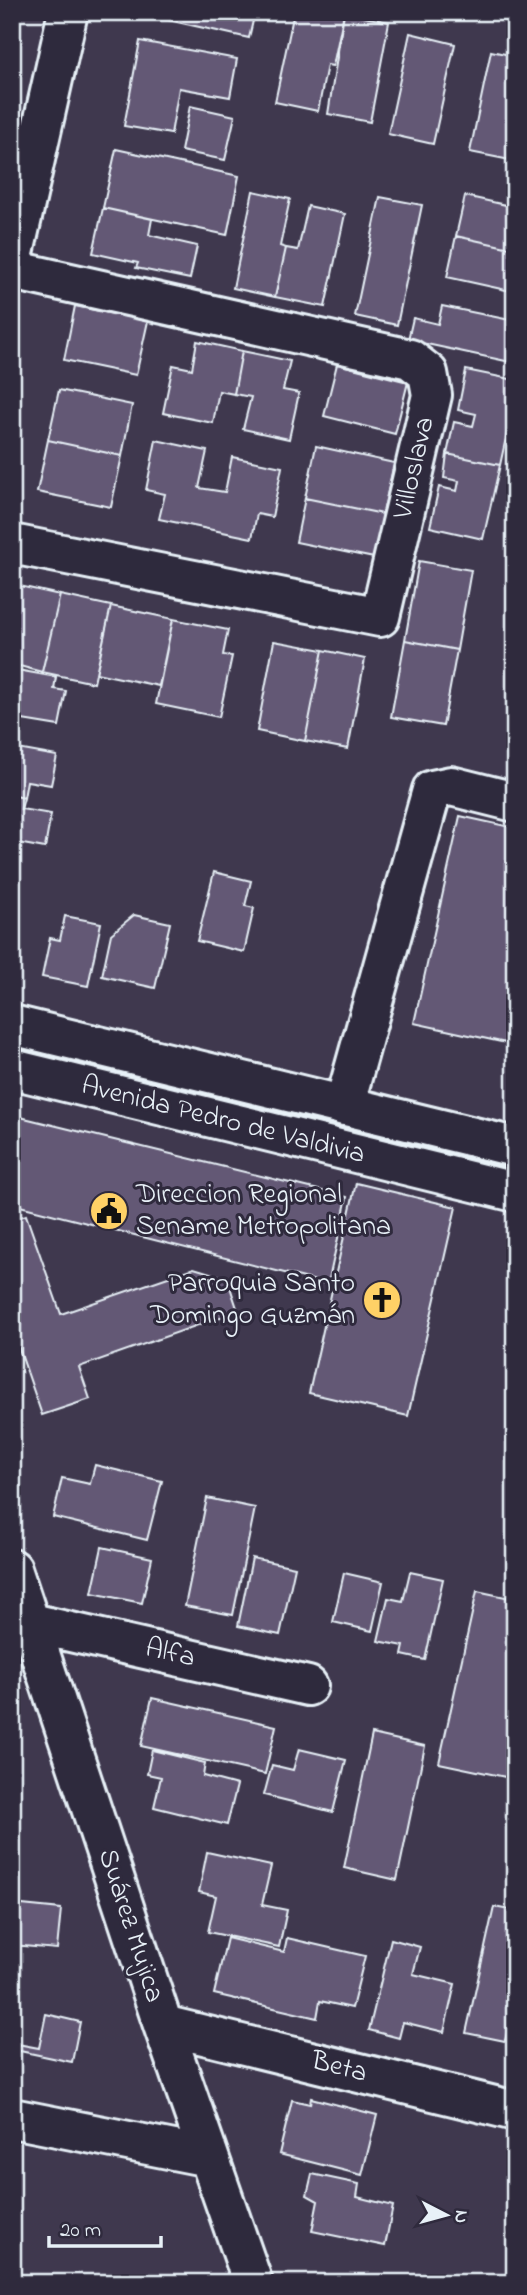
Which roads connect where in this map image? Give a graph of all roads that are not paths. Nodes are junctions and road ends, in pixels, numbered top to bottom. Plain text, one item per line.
1 (68, 12) edge
2 (12, 262) edge
3 (12, 270) edge
4 (12, 544) edge
5 (515, 802) edge
6 (12, 1025) edge
7 (12, 1069) edge
8 (344, 1106) junction
9 (515, 1147) edge
10 (515, 1192) edge
11 (12, 1569) edge
12 (31, 1623) junction
13 (309, 1686) dead end
14 (163, 2025) junction
15 (515, 2111) edge
16 (12, 2118) edge
17 (209, 2157) junction
18 (253, 2283) edge

1 - 2 street
3 - 4 street, Villoslava
5 - 8 street
6 - 8 street, Avenida Pedro de Valdivia
7 - 10 street, Avenida Pedro de Valdivia
8 - 9 street, Avenida Pedro de Valdivia
11 - 12 street, Suárez Mujica
12 - 13 street, Alfa
12 - 14 street, Suárez Mujica
14 - 15 street, Beta
14 - 17 street, Suárez Mujica
16 - 17 street
17 - 18 street, Suárez Mujica

